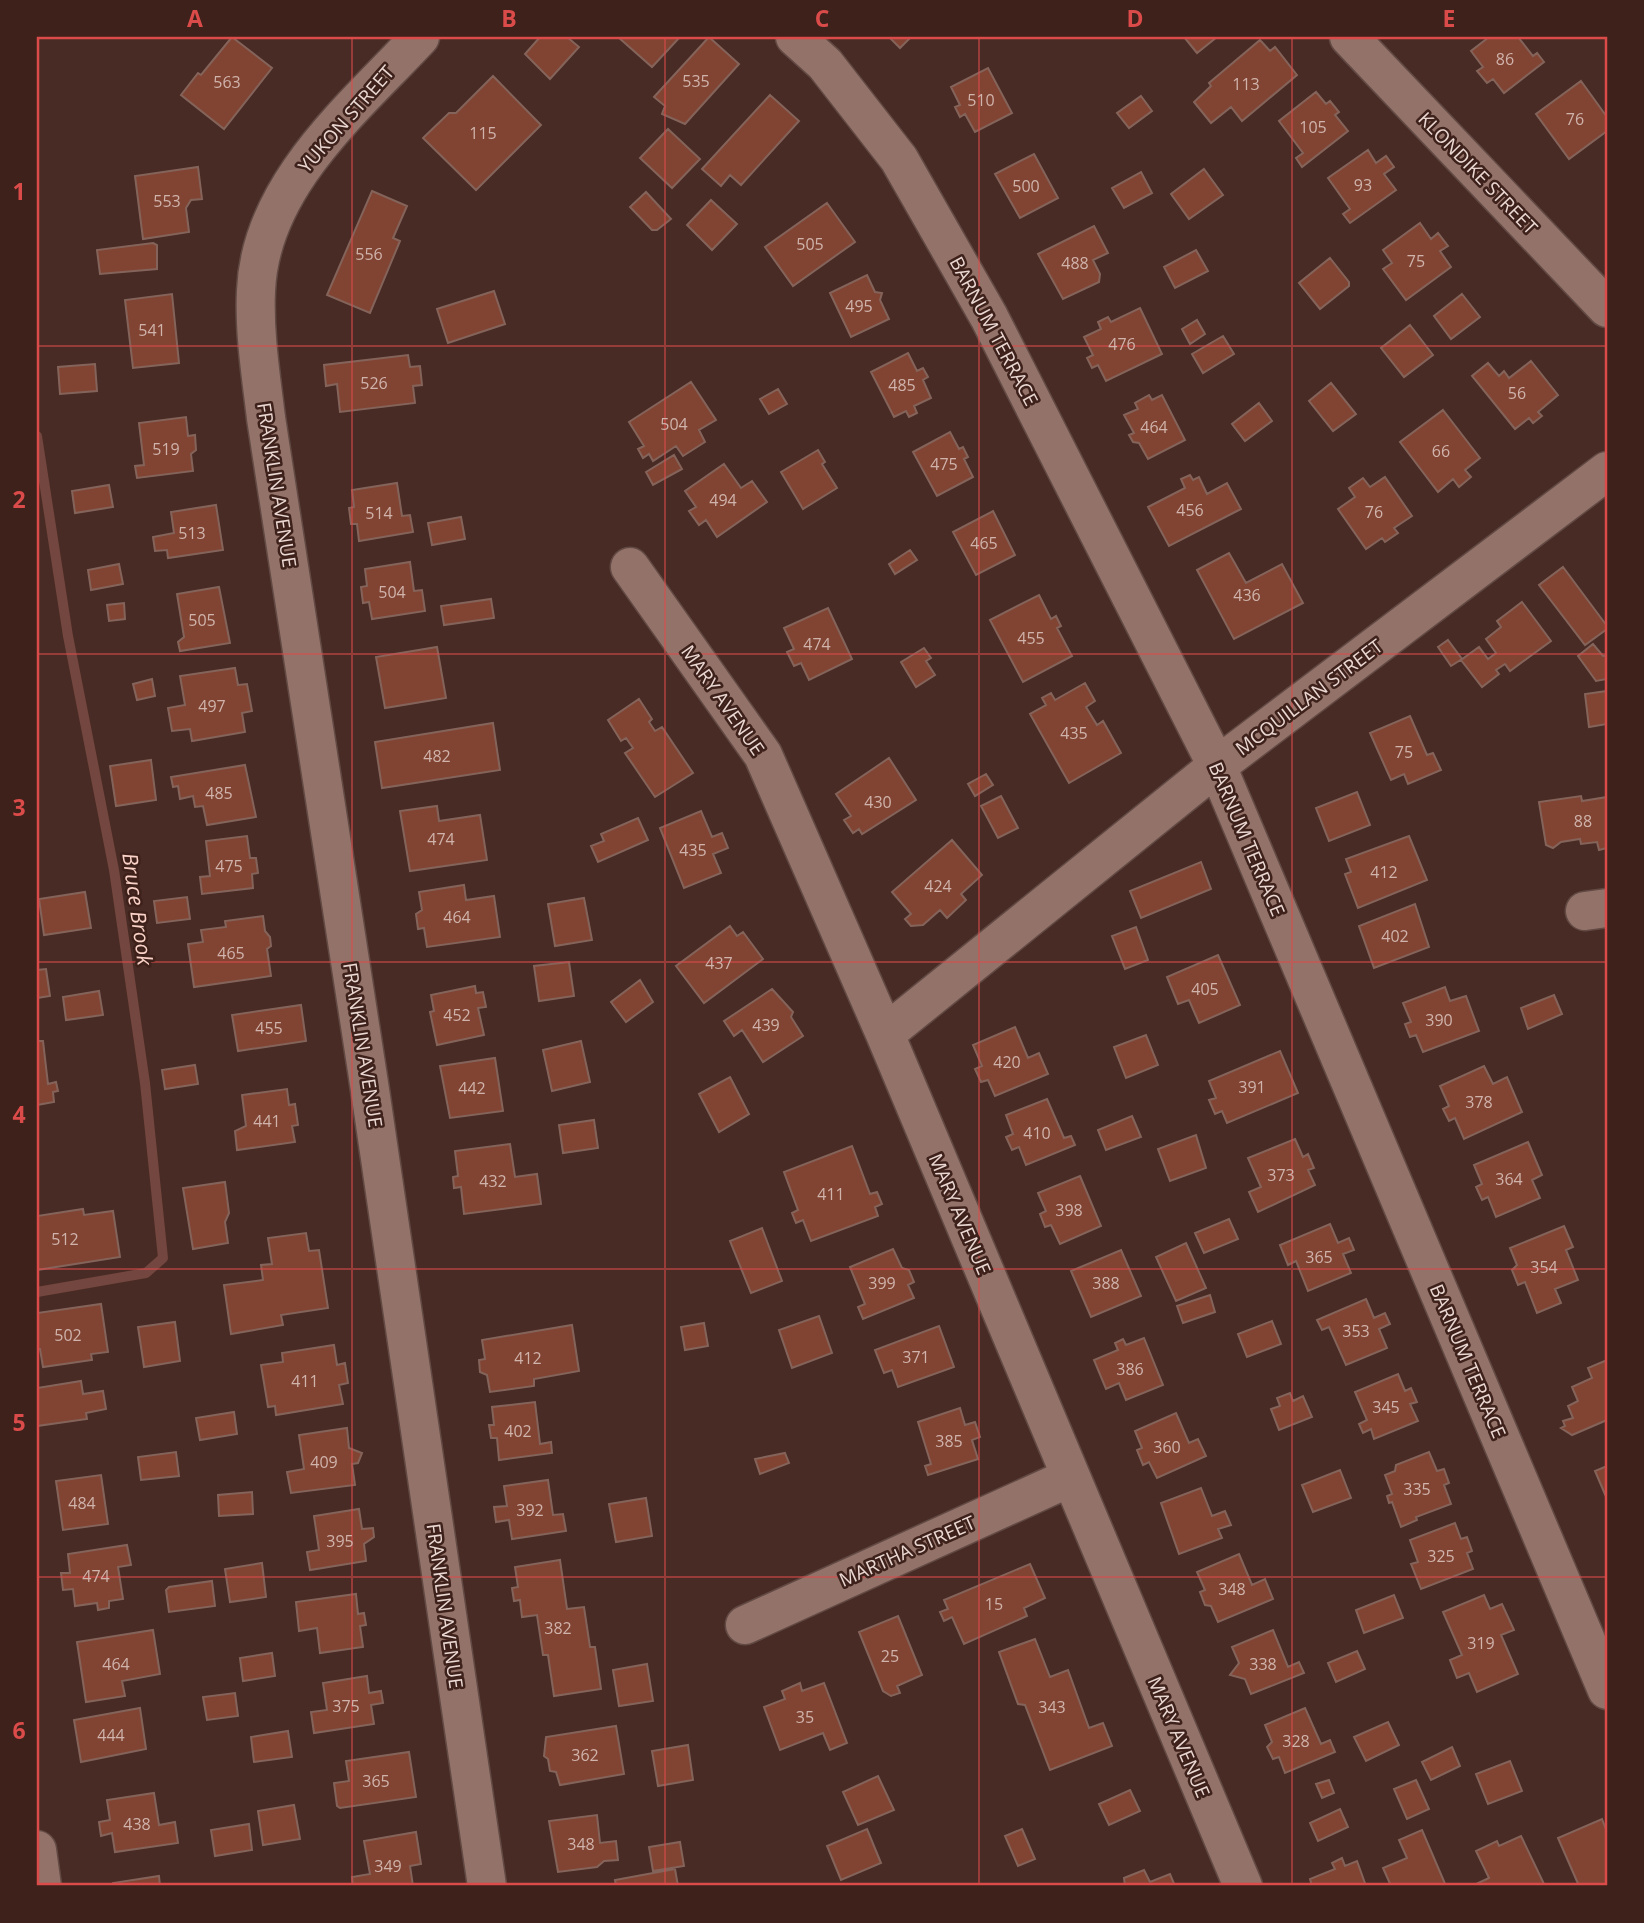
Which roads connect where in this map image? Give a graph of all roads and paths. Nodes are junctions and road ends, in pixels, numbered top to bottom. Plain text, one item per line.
1 (420, 37) edge
2 (795, 37) edge
3 (1349, 37) edge
4 (279, 207) joint
5 (1607, 308) edge
6 (1607, 471) edge
7 (630, 567) dead end
8 (1217, 766) junction
9 (885, 1034) junction
10 (1069, 1478) junction
11 (745, 1625) dead end
12 (1607, 1690) edge
13 (37, 1850) edge
14 (42, 1886) edge
15 (486, 1886) edge
16 (1243, 1886) edge

1 - 4 street, YUKON STREET
2 - 8 street, BARNUM TERRACE
3 - 5 street, KLONDIKE STREET
4 - 15 street, FRANKLIN AVENUE
6 - 8 street, MCQUILLAN STREET
7 - 9 street, MARY AVENUE
8 - 9 street, MCQUILLAN STREET
8 - 12 street, BARNUM TERRACE
9 - 10 street, MARY AVENUE
10 - 11 street, MARTHA STREET
10 - 16 street, MARY AVENUE
13 - 14 street

